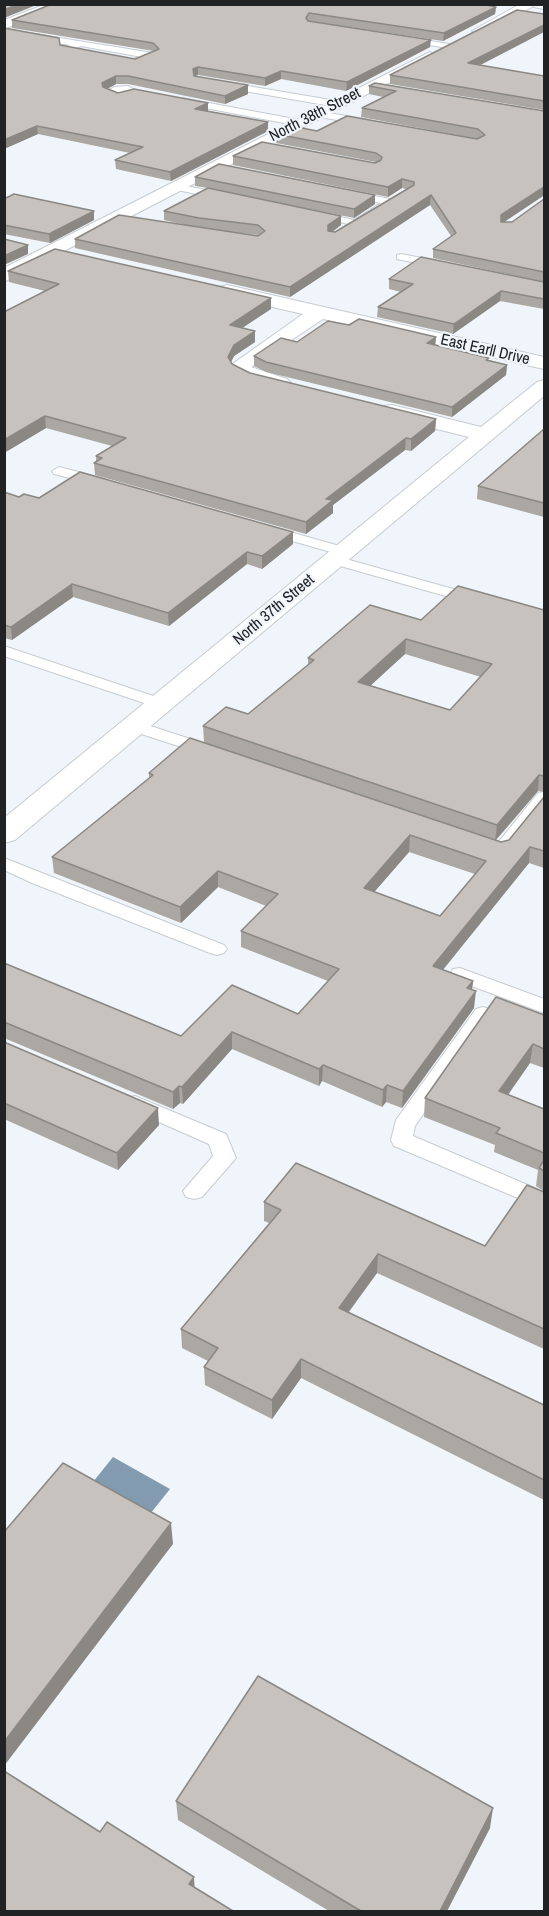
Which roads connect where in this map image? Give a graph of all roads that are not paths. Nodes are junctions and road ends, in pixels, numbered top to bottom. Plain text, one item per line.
1 (531, 4) edge
2 (539, 4) edge
3 (54, 5) edge
4 (544, 5) edge
5 (4, 25) edge
6 (4, 31) edge
7 (392, 37) edge
8 (80, 44) junction
9 (449, 46) junction
10 (210, 82) edge
11 (372, 86) junction
12 (393, 89) edge
13 (134, 93) edge
14 (145, 94) edge
15 (167, 99) edge
16 (337, 104) junction
17 (318, 114) junction
18 (300, 123) junction
19 (375, 124) edge
20 (258, 145) junction
21 (278, 149) edge
22 (176, 187) junction
23 (344, 193) edge
24 (239, 200) edge
25 (309, 214) edge
26 (121, 216) junction
27 (143, 220) edge
28 (356, 223) junction
29 (342, 232) edge
30 (27, 245) edge
31 (52, 251) junction
32 (401, 257) dead end
33 (81, 258) edge
34 (456, 268) edge
35 (4, 276) edge
36 (206, 286) edge
37 (320, 312) junction
38 (544, 363) edge
39 (544, 386) edge
40 (303, 389) edge
41 (369, 405) edge
42 (486, 435) junction
43 (59, 471) dead end
44 (116, 487) edge
45 (253, 526) edge
46 (340, 556) junction
47 (489, 603) edge
48 (4, 651) edge
49 (162, 704) junction
50 (135, 726) junction
51 (224, 756) edge
52 (544, 797) edge
53 (9, 825) edge
54 (478, 843) edge
55 (4, 863) edge
56 (217, 950) dead end
57 (460, 974) edge
58 (544, 1006) edge
59 (483, 1014) edge
60 (111, 1093) edge
61 (194, 1191) dead end
62 (544, 1201) edge

1 - 9 street, North 38th Street
2 - 4 street
3 - 5 street
6 - 8 lane
7 - 9 lane
8 - 8 lane
9 - 11 street, North 38th Street
10 - 16 lane
11 - 12 lane
11 - 16 street, North 38th Street
13 - 14 lane
15 - 18 lane
16 - 17 street, North 38th Street
17 - 18 street, North 38th Street
17 - 19 lane
18 - 20 street, North 38th Street
20 - 21 lane
20 - 22 street, North 38th Street
22 - 24 lane
22 - 26 street, North 38th Street
23 - 28 lane
25 - 28 lane
26 - 27 lane
26 - 31 street, North 38th Street
28 - 29 lane
30 - 31 street
31 - 33 street
31 - 35 street, North 38th Street
32 - 34 lane
36 - 37 street, East Earll Drive
37 - 38 street, East Earll Drive
37 - 40 street
39 - 42 street, North 37th Street
41 - 42 street
42 - 46 street, North 37th Street
43 - 44 lane
45 - 46 lane
46 - 47 lane
46 - 49 street, North 37th Street
48 - 49 lane
49 - 50 street, North 37th Street
50 - 51 lane
50 - 53 street, North 37th Street
52 - 54 lane
55 - 56 lane
57 - 58 lane
59 - 62 lane
60 - 61 lane

